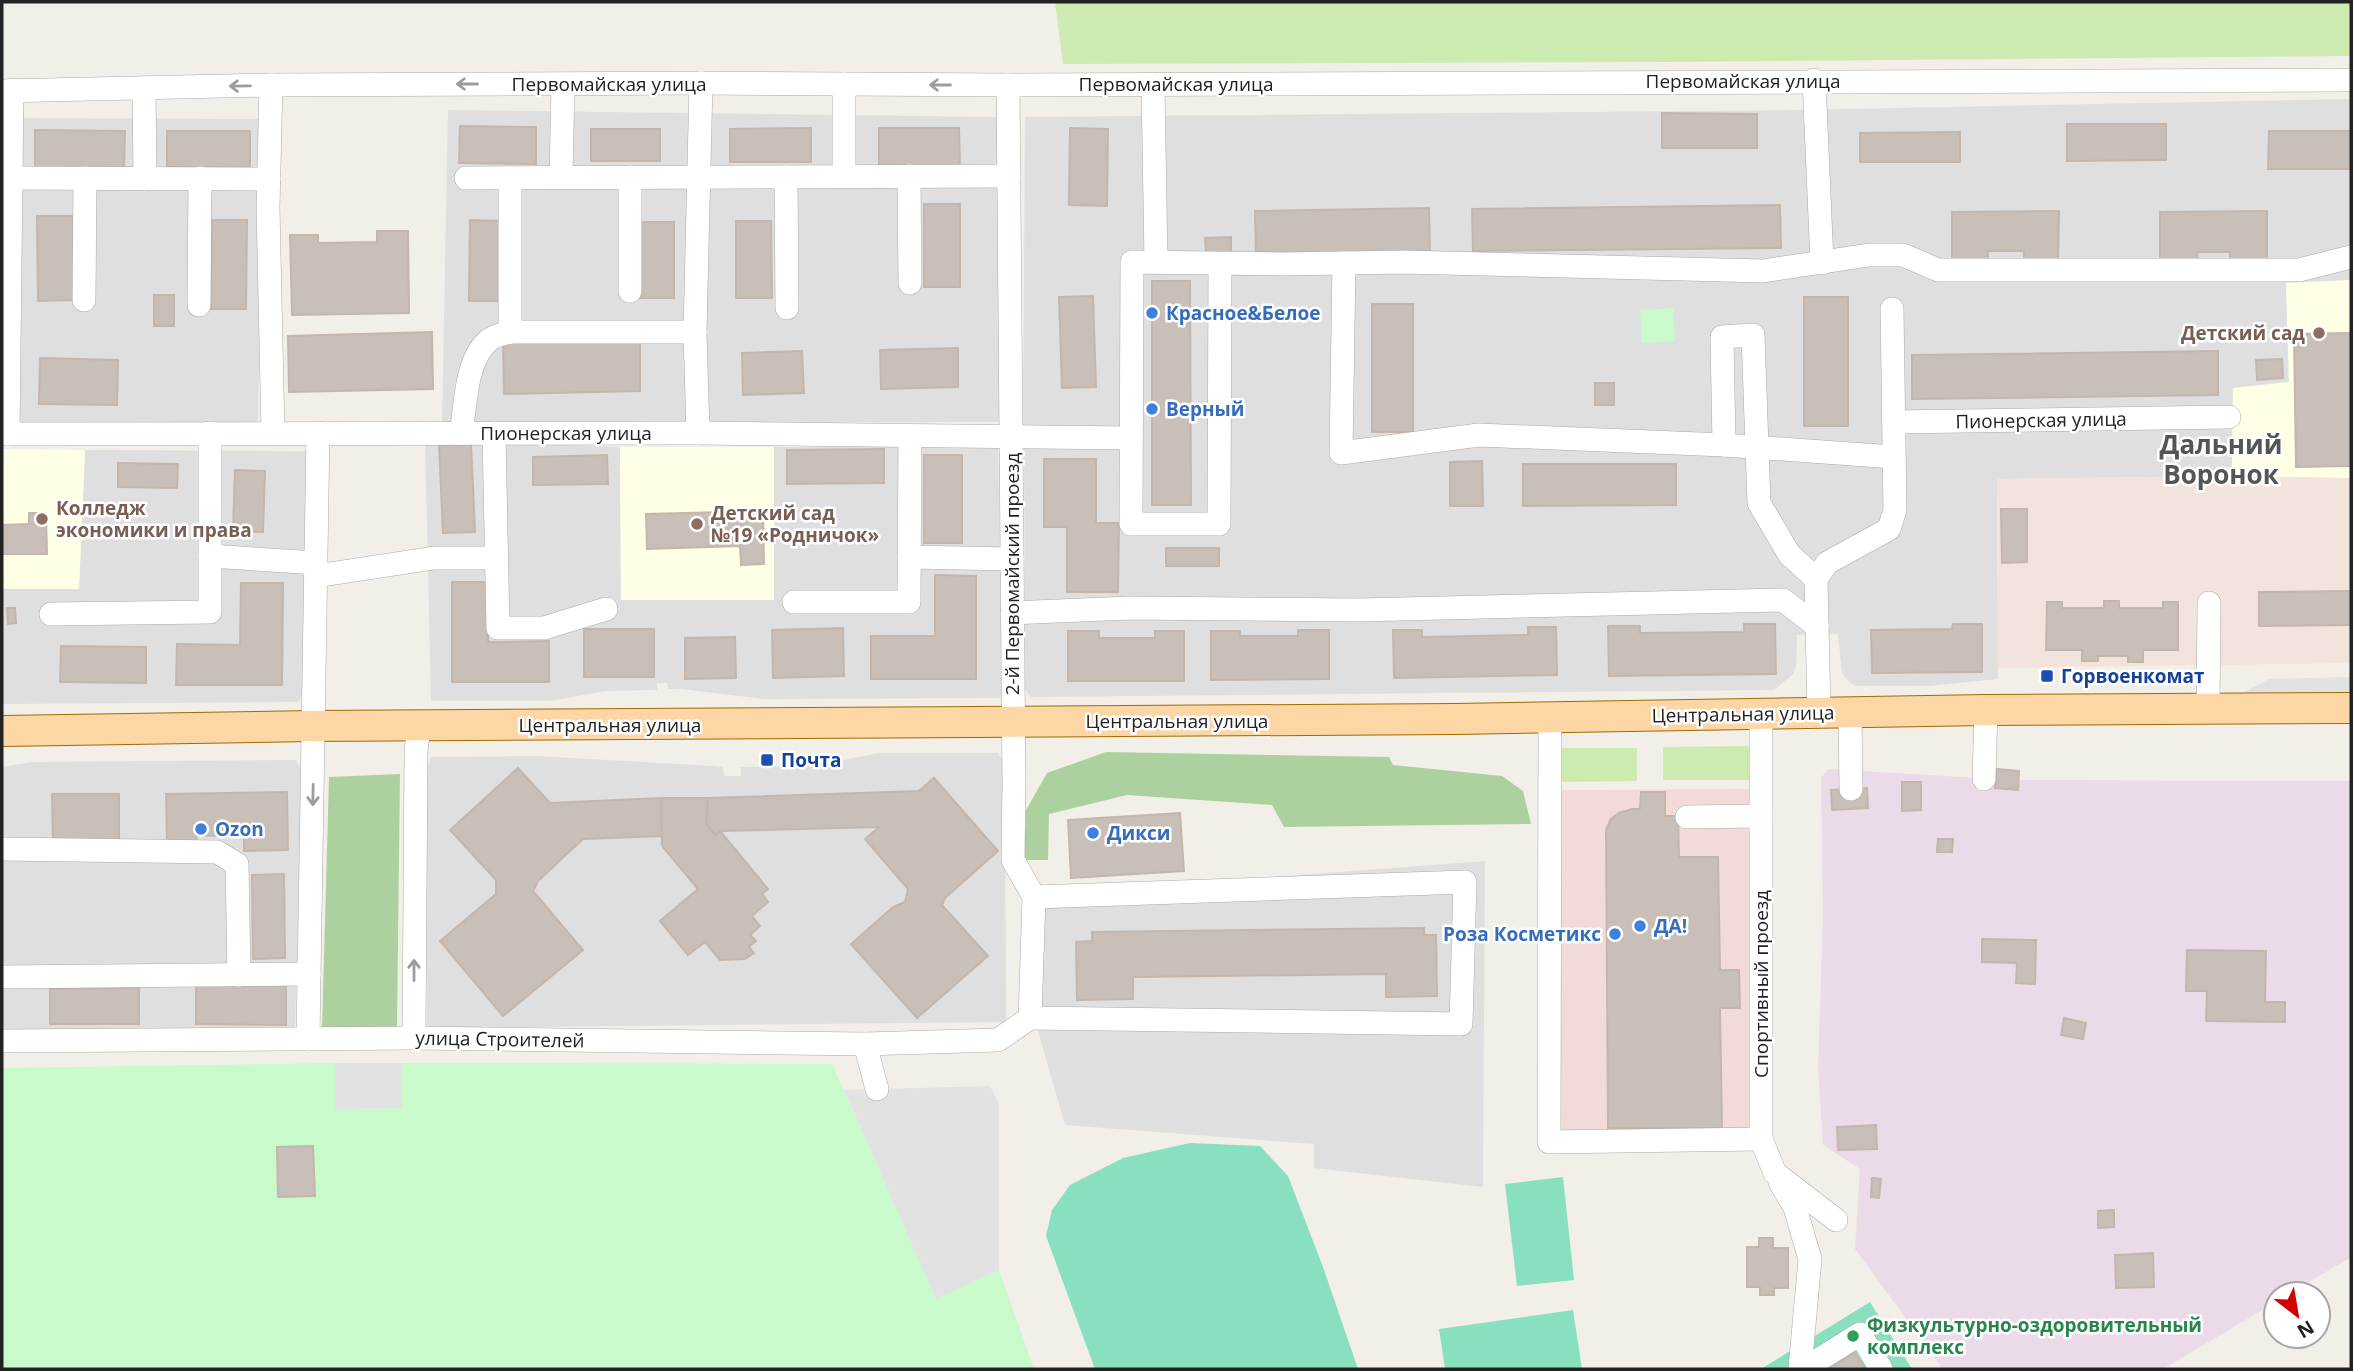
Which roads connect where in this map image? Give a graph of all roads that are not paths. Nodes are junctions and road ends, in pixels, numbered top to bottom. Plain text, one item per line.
1 (1814, 80) junction
2 (2351, 80) edge
3 (701, 83) junction
4 (564, 84) junction
5 (844, 84) junction
6 (1153, 84) junction
7 (271, 85) junction
8 (1008, 85) junction
9 (144, 88) junction
10 (7, 90) edge
11 (844, 176) junction
12 (909, 176) junction
13 (1009, 176) junction
14 (561, 177) junction
15 (630, 177) junction
16 (700, 177) junction
17 (786, 177) junction
18 (6, 178) edge
19 (85, 178) junction
20 (145, 178) junction
21 (201, 178) junction
22 (466, 178) dead end
23 (510, 178) junction
24 (269, 179) junction
25 (2351, 257) edge
26 (1156, 261) junction
27 (1343, 263) junction
28 (1822, 263) junction
29 (1220, 264) junction
30 (911, 283) dead end
31 (630, 291) dead end
32 (84, 300) dead end
33 (199, 305) dead end
34 (787, 308) dead end
35 (1892, 309) dead end
36 (510, 332) junction
37 (695, 332) junction
38 (2229, 417) dead end
39 (1894, 422) junction
40 (209, 433) junction
41 (273, 433) junction
42 (318, 433) junction
43 (461, 433) junction
44 (494, 433) junction
45 (698, 433) junction
46 (5, 435) edge
47 (910, 436) junction
48 (1011, 438) junction
49 (1131, 438) junction
50 (1724, 445) junction
51 (1756, 448) junction
52 (1894, 457) junction
53 (210, 556) junction
54 (496, 558) junction
55 (909, 558) junction
56 (1012, 559) junction
57 (316, 570) junction
58 (1816, 579) junction
59 (794, 603) dead end
60 (2209, 603) dead end
61 (606, 609) dead end
62 (1012, 613) junction
63 (51, 614) dead end
64 (1817, 626) junction
65 (2351, 708) edge
66 (1986, 710) junction
67 (2208, 710) junction
68 (1819, 713) junction
69 (1850, 713) junction
70 (1761, 714) junction
71 (1549, 716) junction
72 (1013, 722) junction
73 (313, 726) junction
74 (419, 726) junction
75 (2, 731) edge
76 (1984, 779) dead end
77 (1851, 789) dead end
78 (1761, 816) junction
79 (1687, 817) dead end
80 (2, 849) edge
81 (1034, 897) junction
82 (309, 974) junction
83 (239, 975) junction
84 (2, 977) edge
85 (1030, 1018) junction
86 (414, 1038) junction
87 (308, 1039) junction
88 (2, 1041) edge
89 (865, 1044) junction
90 (877, 1089) dead end
91 (1761, 1139) junction
92 (1775, 1173) junction
93 (1836, 1220) dead end
94 (1802, 1369) edge
95 (1881, 1369) edge

1 - 2 street, Первомайская улица
1 - 6 street, Первомайская улица
1 - 28 street
3 - 4 street, Первомайская улица
3 - 5 street, Первомайская улица
3 - 16 street
4 -> 7 street, Первомайская улица
4 - 14 street
8 -> 5 street, Первомайская улица
5 - 11 street
6 - 8 street, Первомайская улица
6 - 26 street
7 -> 9 street, Первомайская улица
7 - 24 street
8 - 13 street, 2-й Первомайский проезд
9 - 10 street, Первомайская улица
9 - 20 street
10 - 18 street
11 - 12 street
11 - 17 street
12 - 13 street
12 - 30 street
13 - 48 street, 2-й Первомайский проезд
14 - 15 street
14 - 23 street
15 - 16 street
15 - 31 street
16 - 17 street
16 - 37 street
17 - 34 street
18 - 19 street
18 - 46 street
19 - 20 street
19 - 32 street
20 - 21 street
21 - 24 street
21 - 33 street
22 - 23 street
23 - 36 street
24 - 41 street
25 - 28 street
26 - 29 street
26 - 49 street
27 - 28 street
27 - 29 street
27 - 50 street
29 - 49 street
35 - 39 street
36 - 37 street
36 - 43 street
37 - 45 street
38 - 39 street, Пионерская улица
39 - 52 street
40 - 41 street, Пионерская улица
40 - 46 street, Пионерская улица
40 - 53 street
41 - 42 street, Пионерская улица
42 - 43 street, Пионерская улица
42 - 57 street
43 - 44 street, Пионерская улица
44 - 45 street, Пионерская улица
44 - 54 street
45 - 47 street, Пионерская улица
47 - 48 street, Пионерская улица
47 - 55 street
48 - 49 street, Пионерская улица
48 - 56 street, 2-й Первомайский проезд
50 - 51 street
50 - 51 street
51 - 52 street
51 - 58 street
52 - 58 street
53 - 57 street
53 - 63 street
54 - 57 street
54 - 61 street
55 - 56 street
55 - 59 street
56 - 62 street, 2-й Первомайский проезд
57 - 73 street
58 - 64 street
60 - 67 street
62 - 64 street
62 - 72 street, 2-й Первомайский проезд
64 - 68 street
65 - 67 main road, Центральная улица
66 - 67 main road, Центральная улица
66 - 69 main road, Центральная улица
66 - 76 street
68 - 69 main road, Центральная улица
68 - 70 main road, Центральная улица
69 - 77 street
70 - 71 main road, Центральная улица
70 - 78 street, Спортивный проезд
71 - 72 main road, Центральная улица
71 - 91 street
72 - 74 main road, Центральная улица
72 - 81 street, 2-й Первомайский проезд
73 - 74 main road, Центральная улица
73 - 75 main road, Центральная улица
73 -> 82 street
86 -> 74 street
78 - 79 street
78 - 91 street, Спортивный проезд
80 - 83 street
81 - 85 street
81 - 85 street
82 - 83 street
82 - 87 street
83 - 84 street
85 - 89 street, улица Строителей
86 - 87 street, улица Строителей
86 - 89 street, улица Строителей
87 - 88 street, улица Строителей
89 - 90 street
91 - 92 street, Спортивный проезд
92 - 93 street
92 - 94 street, Спортивный проезд
94 - 95 street

